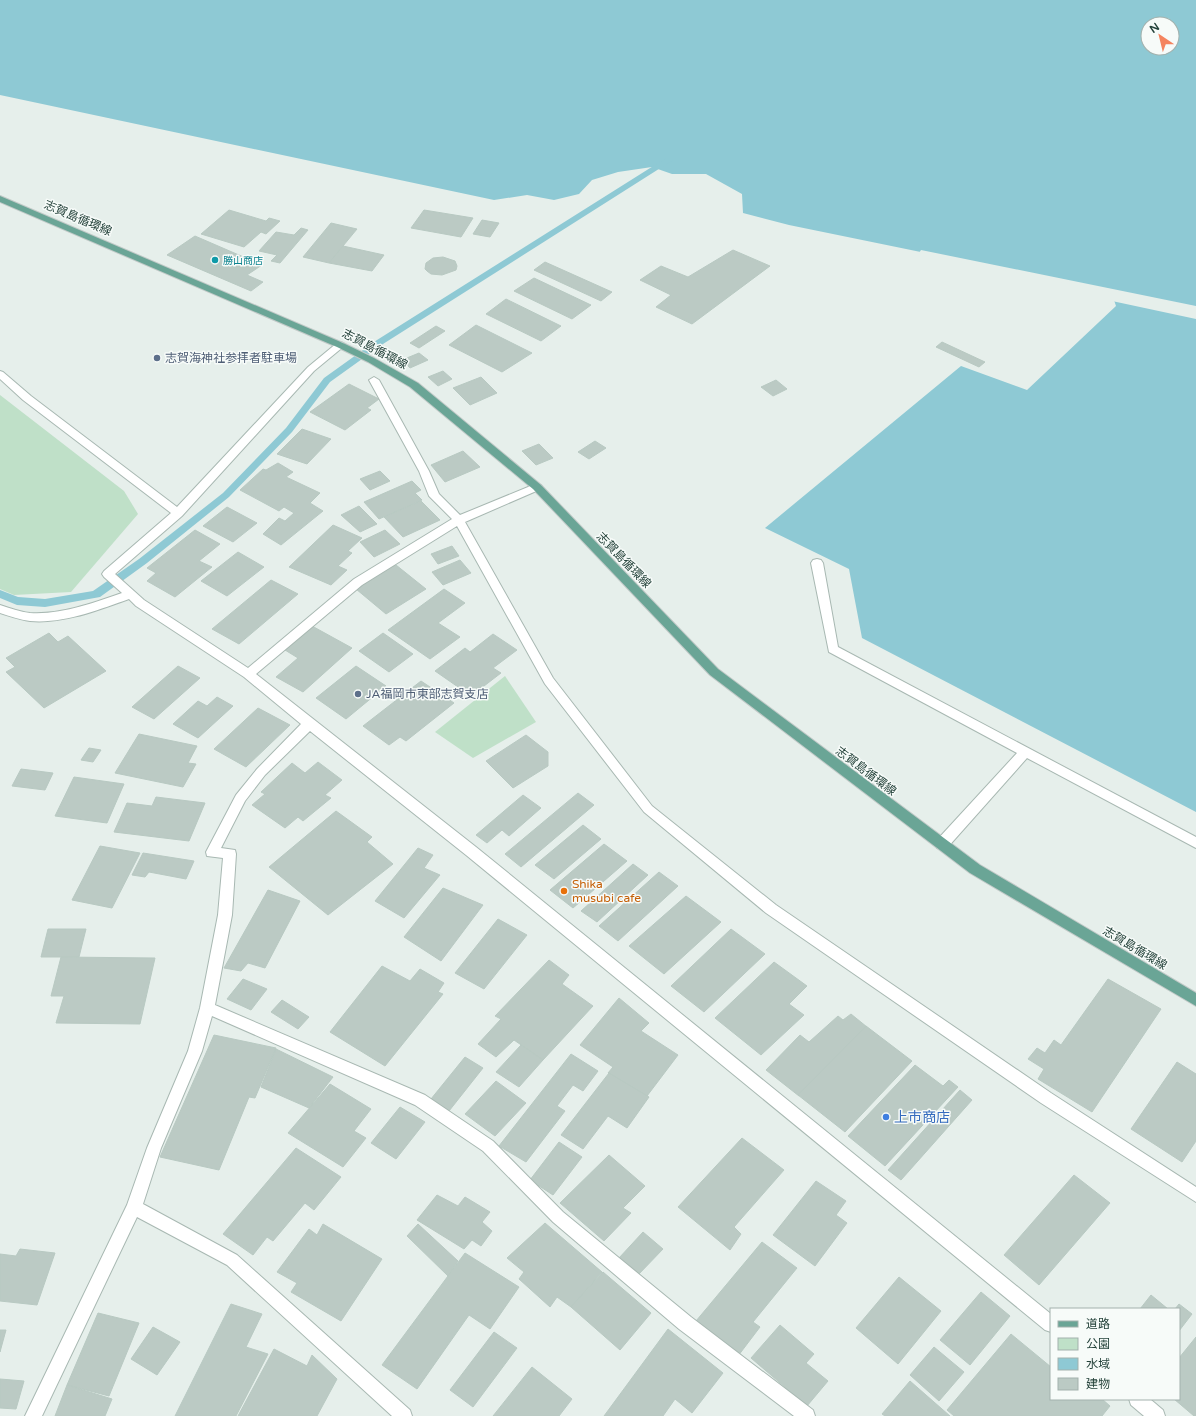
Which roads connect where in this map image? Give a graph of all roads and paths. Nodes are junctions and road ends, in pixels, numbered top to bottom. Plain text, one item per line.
1 (0, 199) edge
2 (340, 344) junction
3 (0, 374) edge
4 (374, 380) dead end
5 (537, 487) junction
6 (178, 513) junction
7 (459, 520) junction
8 (817, 563) dead end
9 (130, 594) junction
10 (0, 609) edge
11 (248, 674) junction
12 (309, 724) junction
13 (1025, 752) junction
14 (1196, 843) edge
15 (942, 844) junction
16 (1196, 1000) edge
17 (207, 1008) junction
18 (1196, 1195) edge
19 (134, 1208) junction
20 (1050, 1323) edge
21 (1138, 1400) edge
22 (33, 1416) edge
23 (404, 1416) edge
24 (807, 1416) edge
25 (1157, 1416) edge

1 - 2 main road, 志賀島循環線
2 - 5 main road, 志賀島循環線
2 - 6 street
3 - 6 street
4 - 7 street
5 - 7 street
5 - 15 main road, 志賀島循環線
6 - 9 street
7 - 11 street
7 - 18 street
8 - 13 street
9 - 10 street
9 - 11 street
11 - 12 street
12 - 17 street
12 - 20 street
13 - 14 street
13 - 15 street
15 - 16 main road, 志賀島循環線
17 - 19 street
17 - 24 street
19 - 22 street
19 - 23 street
21 - 25 street

